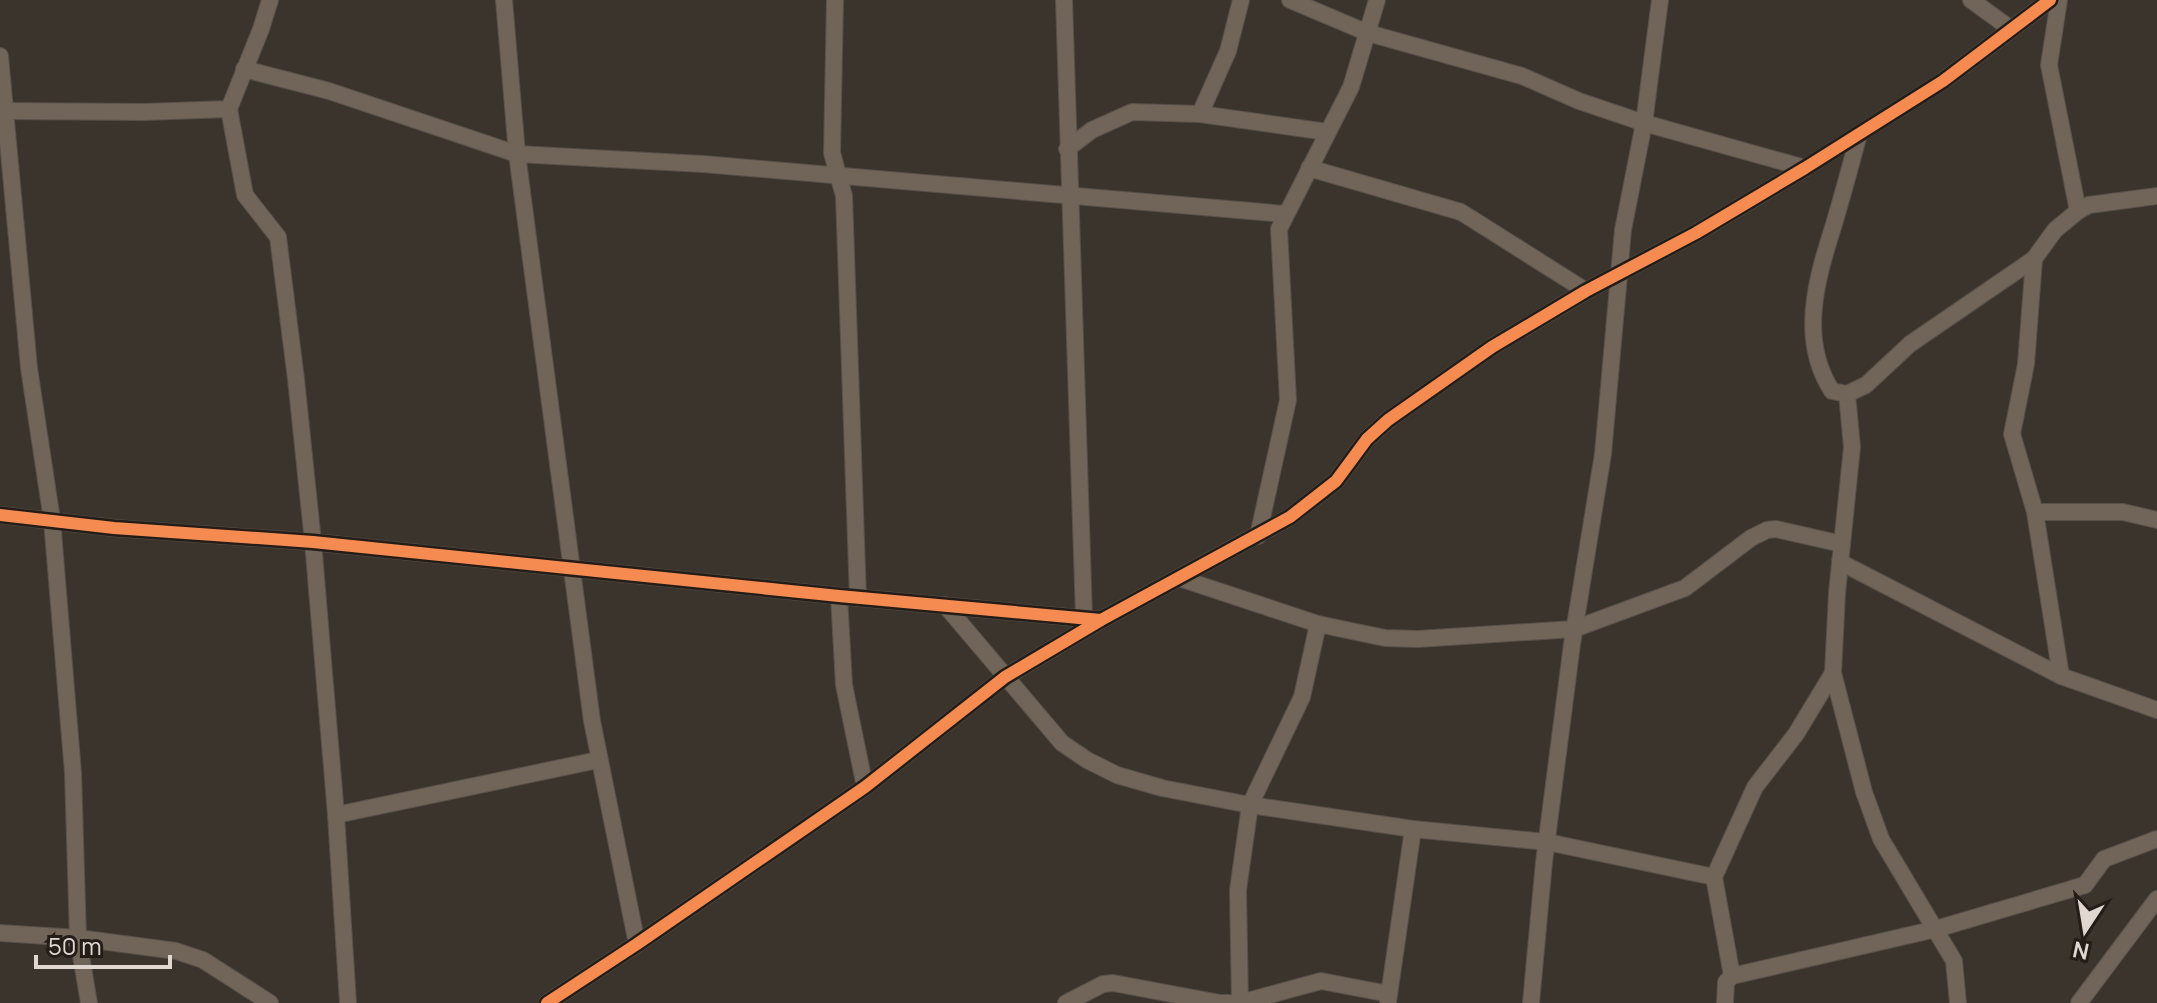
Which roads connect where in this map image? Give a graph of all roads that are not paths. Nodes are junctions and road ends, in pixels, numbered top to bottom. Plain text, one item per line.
1 (270, 0) edge
2 (504, 0) edge
3 (835, 0) edge
4 (1064, 0) edge
5 (1241, 0) edge
6 (1290, 0) edge
7 (1377, 0) edge
8 (1660, 0) edge
9 (1971, 0) edge
10 (2050, 0) edge
11 (2059, 0) edge
12 (2011, 29) junction
13 (1368, 33) junction
14 (0, 56) edge
15 (244, 69) junction
16 (229, 109) junction
17 (6, 111) junction
18 (1200, 114) junction
19 (1644, 123) junction
20 (1327, 132) junction
21 (1859, 134) junction
22 (1067, 149) junction
23 (517, 154) junction
24 (1309, 168) junction
25 (1805, 168) junction
26 (837, 175) junction
27 (1068, 195) junction
28 (2157, 196) edge
29 (2078, 211) junction
30 (1285, 214) junction
31 (2034, 259) junction
32 (1618, 275) junction
33 (1586, 291) junction
34 (1847, 394) junction
35 (2035, 512) junction
36 (2156, 514) edge
37 (0, 515) edge
38 (52, 520) junction
39 (1258, 536) junction
40 (313, 542) junction
41 (1842, 544) junction
42 (1840, 562) junction
43 (573, 569) junction
44 (1179, 578) junction
45 (839, 596) junction
46 (858, 598) junction
47 (945, 605) junction
48 (1092, 618) junction
49 (1318, 624) junction
50 (1574, 629) junction
51 (1833, 673) junction
52 (2061, 676) junction
53 (1005, 677) junction
54 (2157, 710) edge
55 (598, 760) junction
56 (865, 787) junction
57 (1250, 805) junction
58 (336, 815) junction
59 (1413, 829) junction
60 (2157, 839) edge
61 (1547, 842) junction
62 (1714, 877) junction
63 (2157, 899) edge
64 (1936, 929) junction
65 (0, 933) edge
66 (78, 938) junction
67 (637, 944) junction
68 (1732, 976) junction
69 (1389, 998) edge
70 (89, 1003) edge
71 (270, 1003) edge
72 (348, 1003) edge
73 (547, 1003) edge
74 (1066, 1003) edge
75 (1240, 1003) edge
76 (1531, 1003) edge
77 (1725, 1003) edge
78 (1958, 1003) edge
79 (2079, 1003) edge

1 - 15 street
2 - 23 street
3 - 26 street
4 - 22 street
5 - 18 street
6 - 13 street
7 - 13 street
8 - 19 street
9 - 12 street
10 - 12 street
11 - 29 street
12 - 21 street
13 - 19 street
13 - 20 street
14 - 17 street
15 - 16 street
15 - 23 street
16 - 17 street
16 - 40 street
17 - 38 street
18 - 20 street
18 - 22 street
19 - 25 street
19 - 32 street
20 - 24 street
21 - 25 street
21 - 34 street
22 - 27 street
23 - 26 street
23 - 43 street
24 - 30 street
24 - 33 street
25 - 32 street
26 - 27 street
26 - 46 street
27 - 30 street
27 - 48 street
28 - 29 street
29 - 31 street
30 - 39 street
31 - 34 street
31 - 35 street
32 - 33 street
32 - 50 street
33 - 39 street
34 - 41 street
35 - 36 street
35 - 52 street
37 - 38 street
38 - 40 street
38 - 66 street
39 - 44 street
40 - 43 street
40 - 58 street
41 - 42 street
41 - 50 street
42 - 51 street
42 - 52 street
43 - 45 street
43 - 55 street
44 - 48 street
44 - 49 street
45 - 46 street
45 - 56 street
46 - 47 street
47 - 48 street
47 - 53 street
48 - 53 street
49 - 50 street
49 - 57 street
50 - 61 street
51 - 62 street
51 - 64 street
52 - 54 street
53 - 56 street
53 - 57 street
55 - 58 street
55 - 67 street
56 - 67 street
57 - 59 street
57 - 69 street
58 - 72 street
59 - 61 street
59 - 69 street
60 - 64 street
61 - 62 street
61 - 76 street
62 - 68 street
63 - 79 street
64 - 68 street
64 - 78 street
65 - 66 street
66 - 70 street
66 - 71 street
67 - 73 street
68 - 77 street
74 - 75 street

